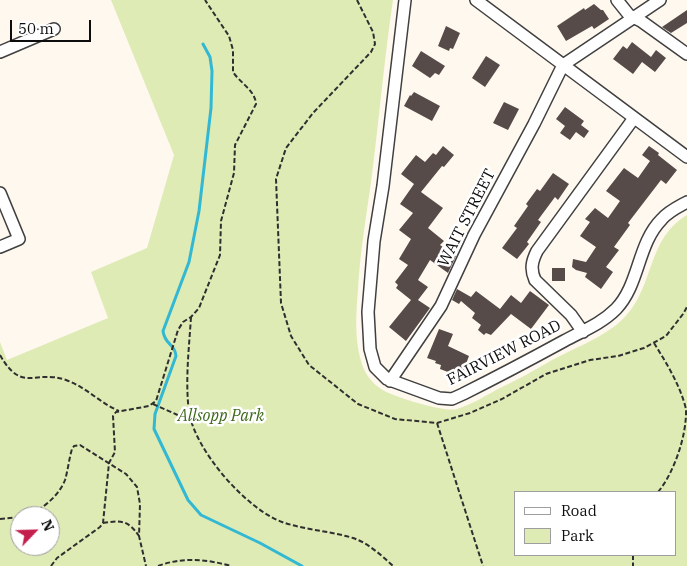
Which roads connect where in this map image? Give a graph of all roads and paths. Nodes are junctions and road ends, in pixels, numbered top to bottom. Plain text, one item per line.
1 (205, 0) edge
2 (357, 0) edge
3 (405, 0) edge
4 (476, 0) edge
5 (617, 0) edge
6 (660, 0) edge
7 (634, 17) junction
8 (54, 29) dead end
9 (0, 52) edge
10 (687, 54) edge
11 (563, 65) junction
12 (634, 118) junction
13 (687, 157) edge
14 (0, 192) edge
15 (687, 202) edge
16 (0, 247) edge
17 (687, 307) edge
18 (190, 318) junction
19 (583, 332) junction
20 (654, 343) junction
21 (0, 355) edge
22 (390, 381) junction
23 (154, 404) junction
24 (119, 411) junction
25 (191, 421) junction
26 (436, 423) junction
27 (109, 464) junction
28 (659, 491) edge
29 (45, 506) edge
30 (103, 523) junction
31 (139, 536) junction
32 (51, 566) edge
33 (146, 566) edge
34 (158, 566) edge
35 (231, 566) edge
36 (393, 566) edge
37 (483, 566) edge

1 - 18 path
2 - 26 path
3 - 22 street, FAIRVIEW ROAD
4 - 11 street
5 - 7 street
6 - 7 street
7 - 10 street
7 - 11 street
8 - 9 street
11 - 12 street
11 - 22 street, WAIT STREET
12 - 13 street
12 - 19 street
14 - 16 street
15 - 19 street, FAIRVIEW ROAD
17 - 20 path
18 - 23 path
18 - 25 path
19 - 22 street, FAIRVIEW ROAD
20 - 26 path
20 - 28 path
21 - 24 path
23 - 24 path
23 - 25 path
24 - 27 path
25 - 36 path
26 - 37 path
27 - 29 path
27 - 30 path
27 - 31 path
30 - 31 path
30 - 32 path
31 - 33 path
34 - 35 path

